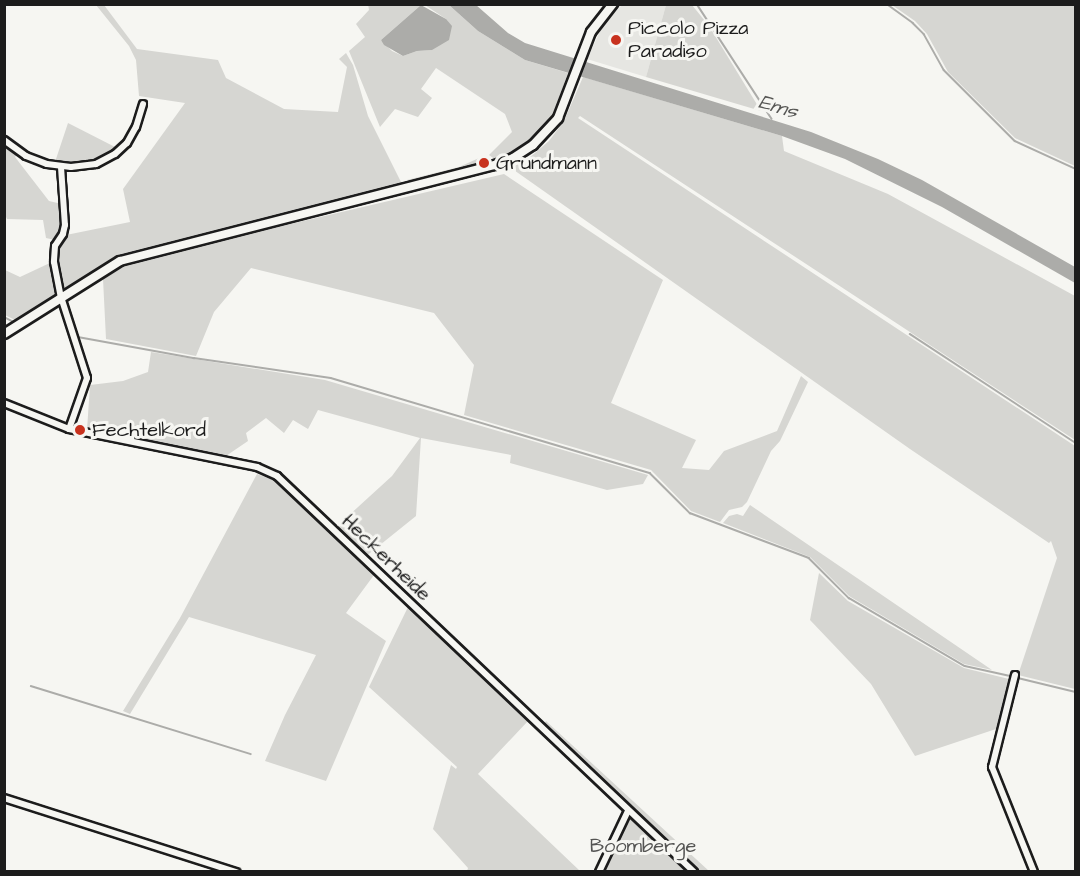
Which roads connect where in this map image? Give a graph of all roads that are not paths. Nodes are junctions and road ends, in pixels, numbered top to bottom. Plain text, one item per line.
1 (613, 4) edge
2 (143, 104) dead end
3 (4, 140) edge
4 (61, 167) junction
5 (62, 297) junction
6 (4, 334) edge
7 (4, 403) edge
8 (69, 429) junction
9 (1015, 675) dead end
10 (5, 801) edge
11 (628, 811) junction
12 (236, 872) edge
13 (599, 872) edge
14 (694, 872) edge
15 (1034, 872) edge

1 - 5 main road
2 - 4 street
3 - 4 street
4 - 5 street
5 - 6 main road
5 - 8 street
7 - 8 street, Heckerheide
8 - 11 street, Heckerheide
9 - 15 street
10 - 12 street
11 - 13 street
11 - 14 street, Heckerheide

